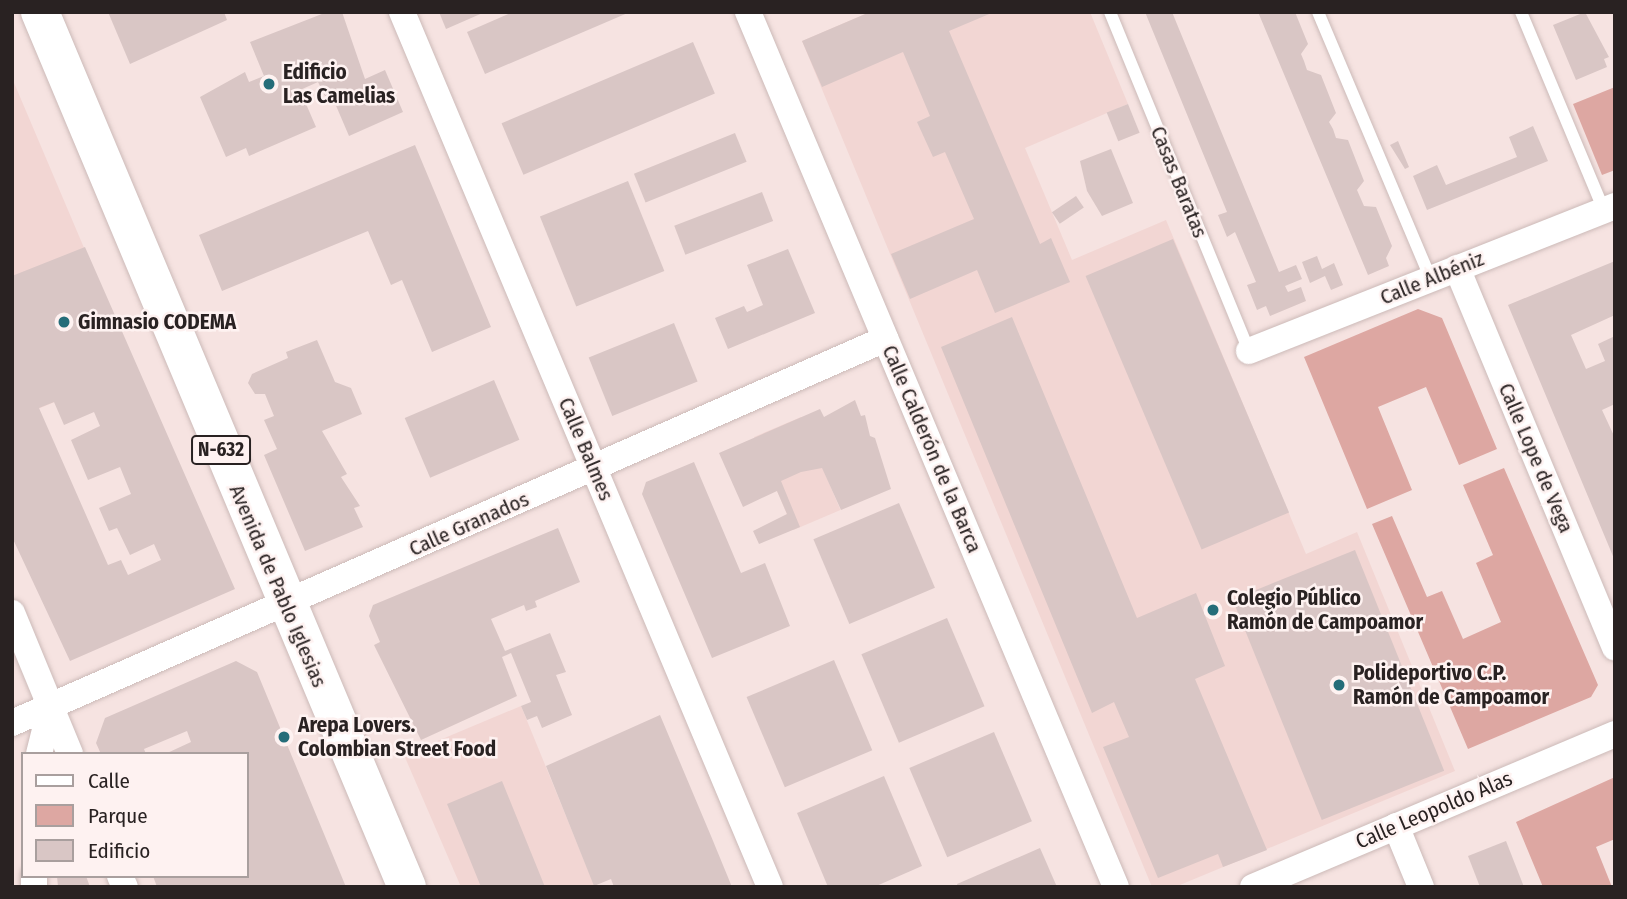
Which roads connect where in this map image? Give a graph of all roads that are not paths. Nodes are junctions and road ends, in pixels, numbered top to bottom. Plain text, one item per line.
1 (40, 12) edge
2 (402, 12) edge
3 (748, 12) edge
4 (1110, 12) edge
5 (1318, 12) edge
6 (1521, 12) edge
7 (1609, 208) edge
8 (1457, 268) junction
9 (1431, 279) junction
10 (885, 339) junction
11 (1249, 351) joint
12 (594, 469) junction
13 (286, 606) junction
14 (12, 613) edge
15 (1615, 647) edge
16 (51, 706) junction
17 (12, 723) edge
18 (1615, 734) edge
19 (40, 752) edge
20 (69, 752) edge
21 (1396, 826) junction
22 (407, 887) edge
23 (770, 887) edge
24 (1116, 887) edge
25 (1253, 887) edge
26 (1421, 887) edge

1 - 13 main road, Avenida de Pablo Iglesias / N-632
2 - 12 street, Calle Balmes
3 - 10 street, Calle Calderón de la Barca
4 - 11 lane, Casas Baratas
5 - 9 lane
6 - 7 lane
7 - 8 street, Calle Albéniz
8 - 9 street, Calle Albéniz
8 - 15 street, Calle Lope de Vega
9 - 11 street, Calle Albéniz
10 - 12 street, Calle Granados
10 - 24 street, Calle Calderón de la Barca
12 - 13 street, Calle Granados
12 - 23 street, Calle Balmes
13 - 16 street, Calle Granados
13 - 22 main road, Avenida de Pablo Iglesias / N-632
14 - 16 street
16 - 17 street, Calle Granados
16 - 19 street
16 - 20 street
18 - 21 street, Calle Leopoldo Alas
21 - 25 street, Calle Leopoldo Alas
21 - 26 street

